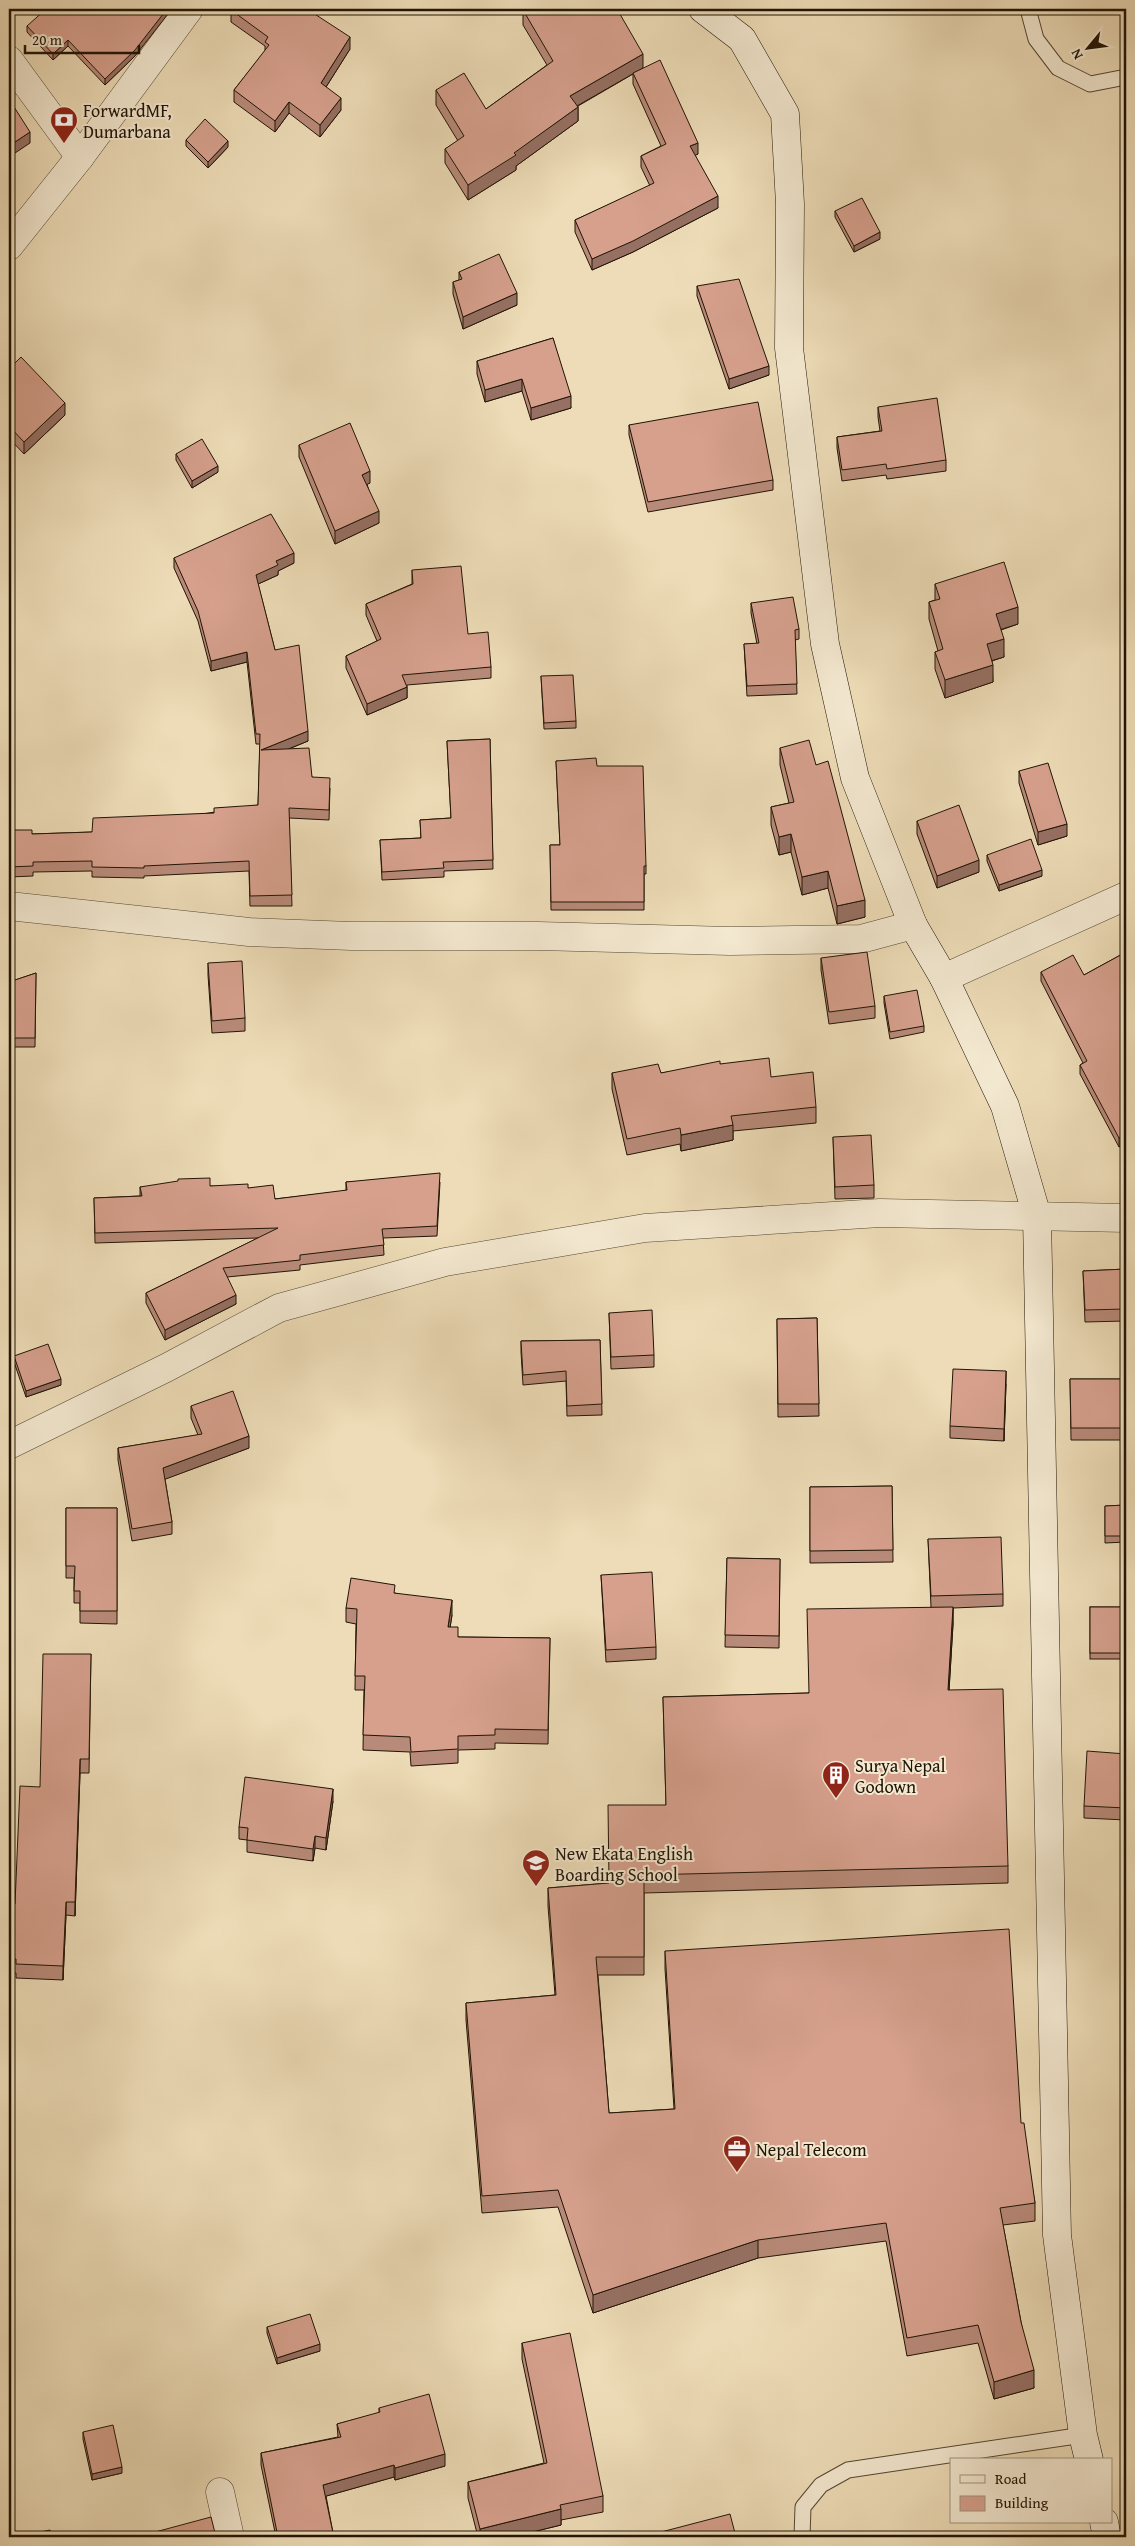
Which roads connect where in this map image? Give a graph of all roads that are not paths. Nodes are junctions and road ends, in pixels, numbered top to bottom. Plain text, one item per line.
1 (189, 9) edge
2 (703, 9) edge
3 (1028, 9) edge
4 (9, 60) edge
5 (1126, 77) edge
6 (80, 157) junction
7 (9, 246) edge
8 (1126, 896) edge
9 (9, 906) edge
10 (913, 925) junction
11 (944, 978) junction
12 (1037, 1216) junction
13 (1126, 1218) edge
14 (9, 1445) edge
15 (1086, 2448) edge
16 (978, 2458) edge
17 (950, 2461) edge
18 (220, 2492) dead end
19 (1104, 2524) edge
20 (230, 2537) edge
21 (802, 2537) edge
22 (1107, 2537) edge

1 - 6 street
2 - 10 street
3 - 5 lane
4 - 6 street
6 - 7 street
8 - 11 street
9 - 10 street
10 - 11 street
11 - 12 street
12 - 13 street
12 - 14 street
12 - 15 street
15 - 16 lane
17 - 21 lane
18 - 20 street
19 - 22 street

